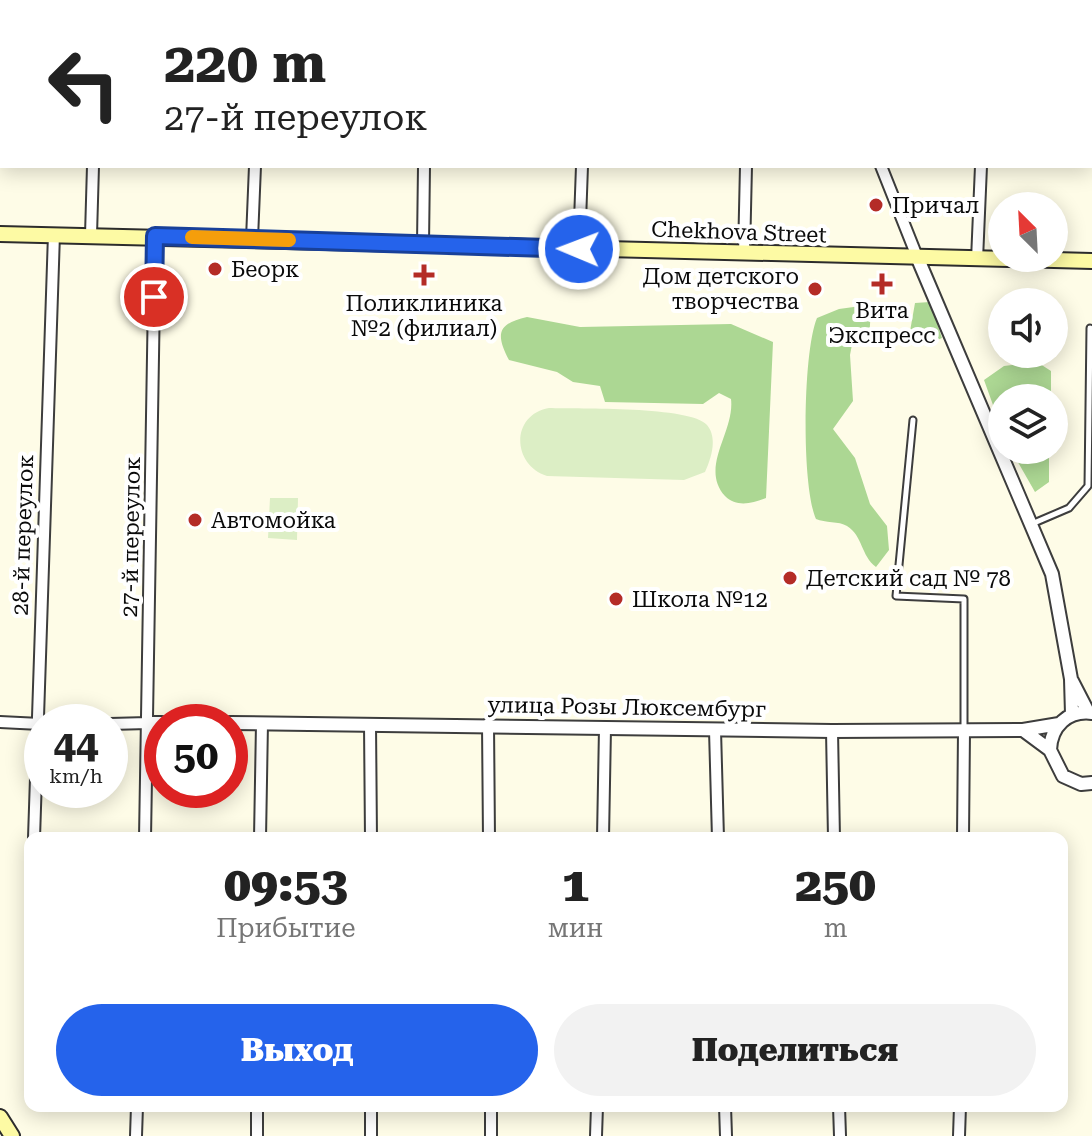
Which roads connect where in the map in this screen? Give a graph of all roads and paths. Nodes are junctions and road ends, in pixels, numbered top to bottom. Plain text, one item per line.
1 (93, 168) edge
2 (255, 168) edge
3 (424, 168) edge
4 (582, 168) edge
5 (746, 168) edge
6 (882, 168) edge
7 (981, 168) edge
8 (0, 234) edge
9 (54, 234) junction
10 (91, 235) junction
11 (155, 236) junction
12 (252, 239) junction
13 (423, 244) junction
14 (579, 249) junction
15 (744, 254) junction
16 (918, 259) junction
17 (977, 260) junction
18 (1092, 261) edge
19 (1090, 328) dead end
20 (913, 420) dead end
21 (1033, 524) junction
22 (1071, 679) junction
23 (40, 704) edge
24 (148, 704) edge
25 (1090, 712) edge
26 (1072, 714) junction
27 (0, 722) edge
28 (24, 723) edge
29 (248, 723) edge
30 (262, 723) junction
31 (370, 724) junction
32 (488, 724) junction
33 (1059, 724) junction
34 (605, 728) junction
35 (715, 730) junction
36 (1023, 730) junction
37 (832, 731) junction
38 (964, 731) junction
39 (1050, 750) junction
40 (1092, 783) edge
41 (35, 808) edge
42 (146, 808) edge
43 (34, 832) edge
44 (145, 832) edge
45 (260, 832) edge
46 (371, 832) edge
47 (489, 832) edge
48 (603, 832) edge
49 (718, 832) edge
50 (834, 832) edge
51 (963, 832) edge
52 (137, 1112) edge
53 (257, 1112) edge
54 (371, 1112) edge
55 (491, 1112) edge
56 (597, 1112) edge
57 (725, 1112) edge
58 (839, 1112) edge
59 (960, 1112) edge
60 (1, 1119) edge
61 (12, 1136) edge
62 (136, 1136) edge
63 (257, 1136) edge
64 (371, 1136) edge
65 (491, 1136) edge
66 (596, 1136) edge
67 (726, 1136) edge
68 (840, 1136) edge
69 (959, 1136) edge

1 - 10 street
2 - 12 street
3 - 13 street
4 - 14 street
5 - 15 street
6 - 16 street
7 - 17 street
8 - 9 main road, Chekhova Street
9 - 10 main road, Chekhova Street
9 - 23 street, 28-й переулок
10 - 11 main road, Chekhova Street
11 - 12 main road, Chekhova Street
11 - 24 street, 27-й переулок
12 - 13 main road, Chekhova Street
13 - 14 main road, Chekhova Street
14 - 15 main road, Chekhova Street
15 - 16 main road, Chekhova Street
16 - 17 main road, Chekhova Street
16 - 21 street
17 - 18 main road, Chekhova Street
19 - 21 lane
20 - 38 lane
21 - 22 street
22 - 25 street
22 - 26 street
25 - 26 street
26 - 33 street, улица Розы Люксембург
27 - 28 street
29 - 30 street, улица Розы Люксембург
30 - 31 street, улица Розы Люксембург
30 - 45 street
31 - 32 street, улица Розы Люксембург
31 - 46 street
32 - 34 street, улица Розы Люксембург
32 - 47 street
33 - 36 street, улица Розы Люксембург
33 - 39 street
34 - 35 street, улица Розы Люксембург
34 - 48 street
35 - 37 street, улица Розы Люксембург
35 - 49 street
36 - 38 street, улица Розы Люксембург
36 - 39 street
37 - 38 street, улица Розы Люксембург
37 - 50 street
38 - 51 street
39 - 40 street
41 - 43 street, 28-й переулок
42 - 44 street, 27-й переулок
52 - 62 street
53 - 63 street
54 - 64 street
55 - 65 street
56 - 66 street
57 - 67 street
58 - 68 street
59 - 69 street
60 - 61 main road

